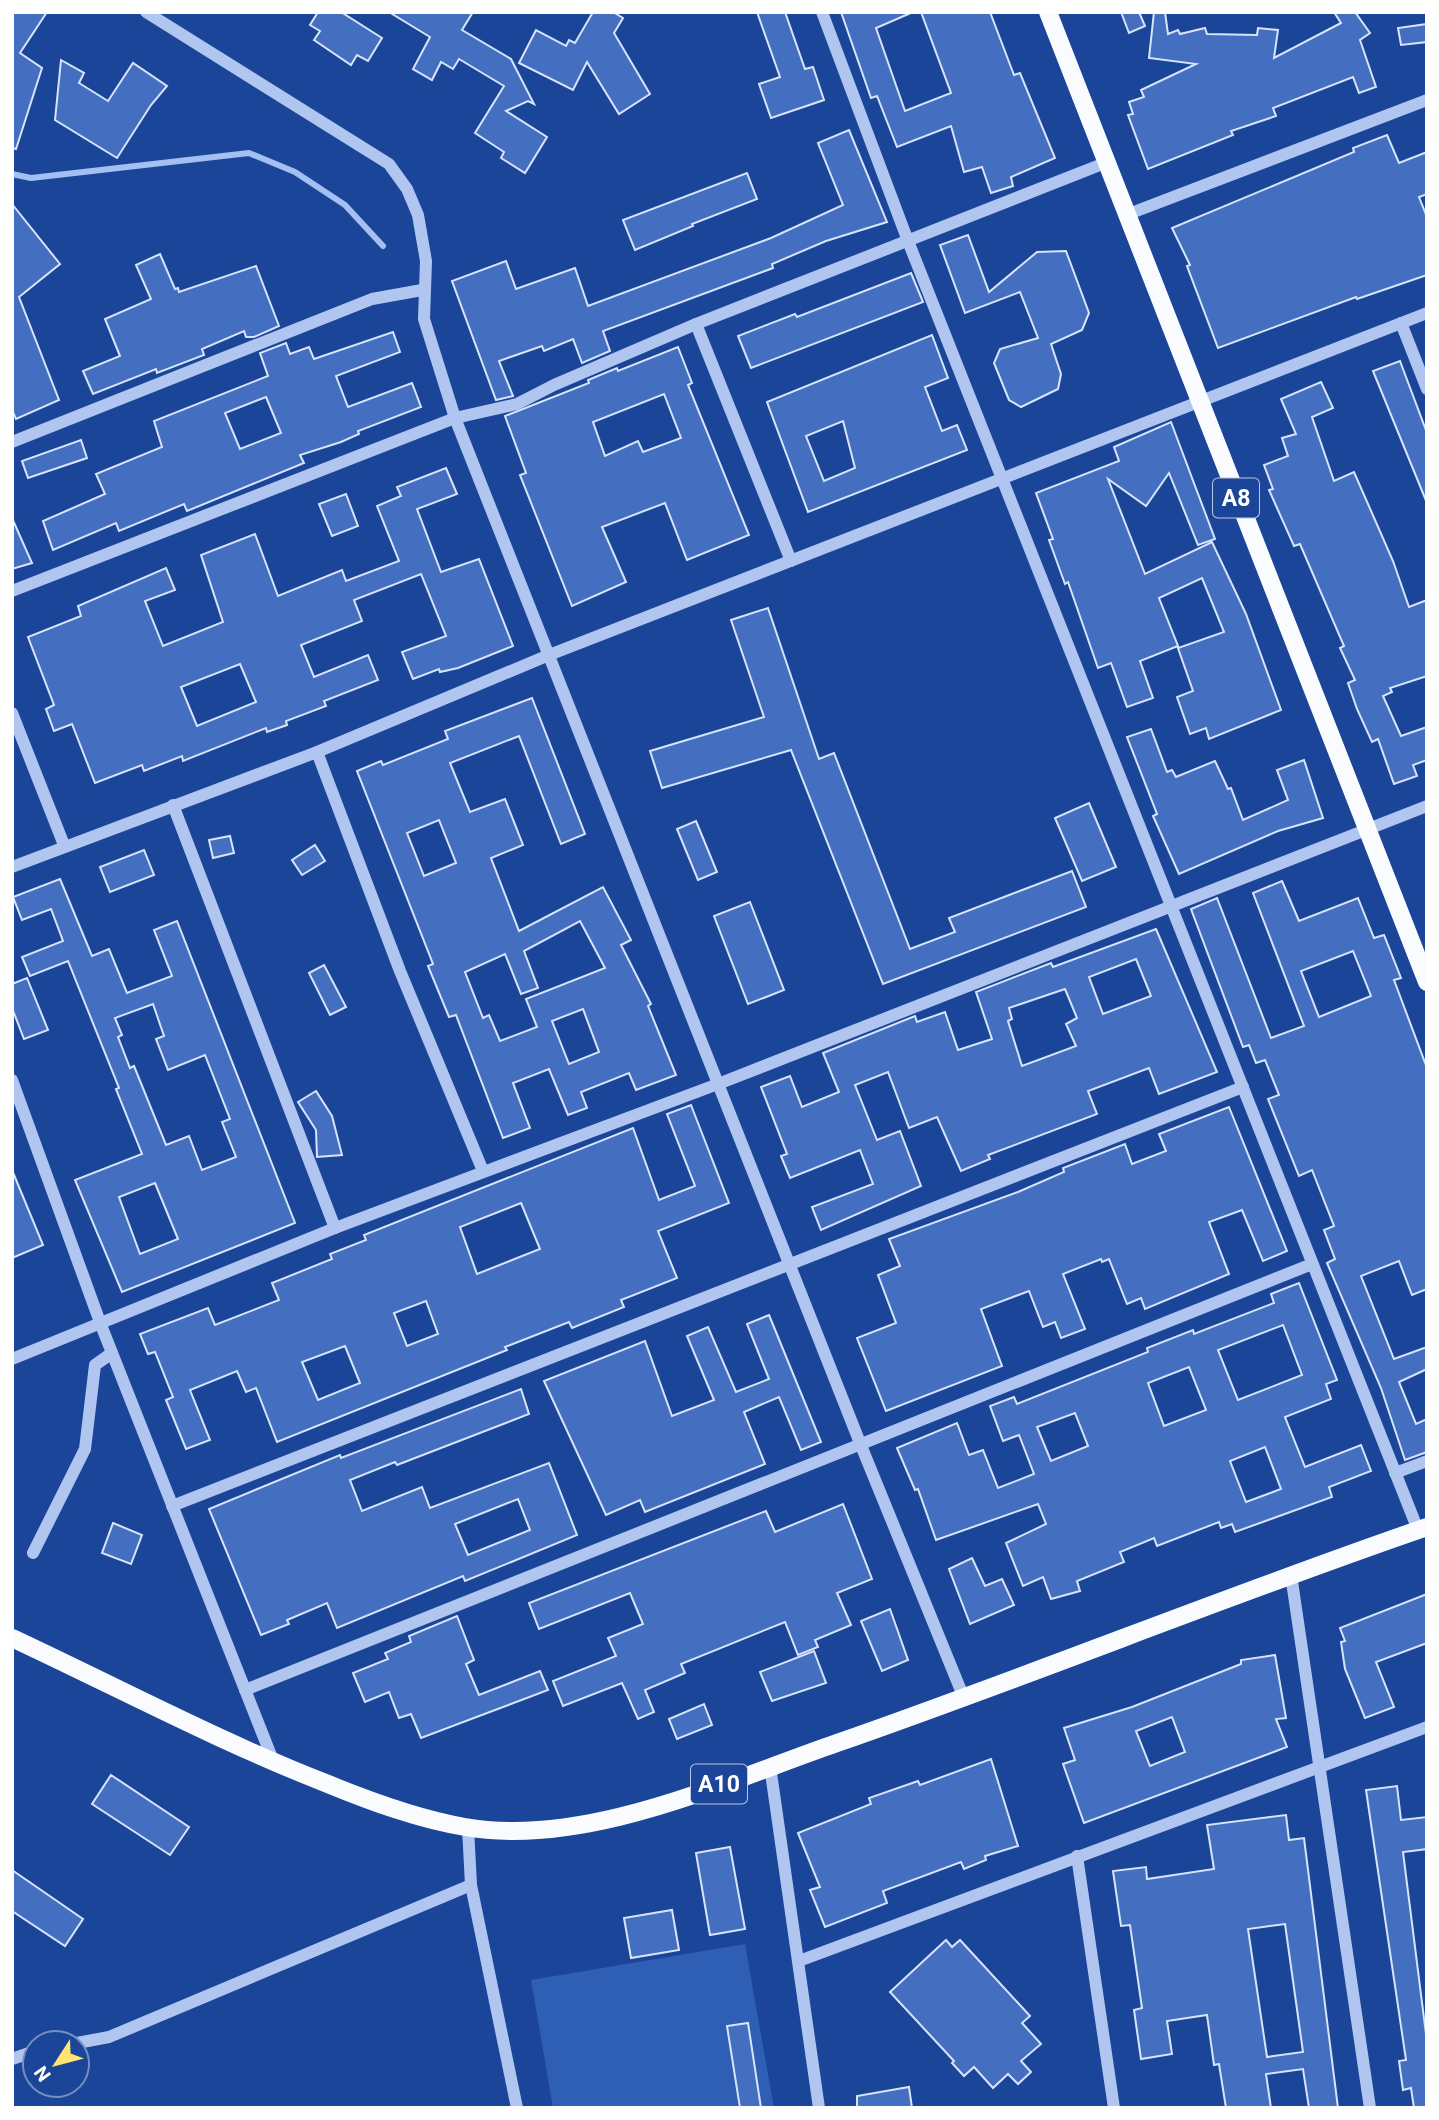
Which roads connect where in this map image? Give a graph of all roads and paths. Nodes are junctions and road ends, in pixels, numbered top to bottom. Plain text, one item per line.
1 (146, 12) edge
2 (822, 12) edge
3 (1048, 12) edge
4 (1427, 100) edge
5 (1105, 163) junction
6 (1126, 215) junction
7 (908, 240) junction
8 (422, 290) junction
9 (1427, 313) edge
10 (1401, 323) junction
11 (696, 324) junction
12 (1427, 389) edge
13 (1199, 401) junction
14 (455, 418) junction
15 (12, 442) edge
16 (1002, 478) junction
17 (791, 561) junction
18 (12, 591) edge
19 (549, 656) junction
20 (12, 713) edge
21 (317, 752) junction
22 (173, 805) junction
23 (1427, 806) edge
24 (1367, 831) junction
25 (64, 845) junction
26 (12, 867) edge
27 (1172, 906) junction
28 (1427, 982) edge
29 (12, 1080) edge
30 (718, 1084) junction
31 (1243, 1087) junction
32 (17, 1107) edge
33 (483, 1171) junction
34 (335, 1228) junction
35 (789, 1264) junction
36 (1312, 1264) junction
37 (101, 1325) junction
38 (112, 1353) junction
39 (12, 1359) edge
40 (860, 1443) junction
41 (1427, 1461) edge
42 (1395, 1473) junction
43 (172, 1506) junction
44 (1422, 1528) edge
45 (33, 1553) dead end
46 (1291, 1574) junction
47 (12, 1638) edge
48 (245, 1690) junction
49 (964, 1698) junction
50 (1427, 1727) edge
51 (274, 1763) junction
52 (770, 1766) junction
53 (1319, 1767) junction
54 (468, 1828) junction
55 (1077, 1856) junction
56 (471, 1885) junction
57 (799, 1961) junction
58 (91, 2040) edge
59 (517, 2108) edge
60 (819, 2108) edge
61 (1114, 2108) edge
62 (1370, 2108) edge

1 - 8 street
2 - 7 street
3 - 5 main road, A8
4 - 6 street
5 - 6 main road, A8
5 - 7 street
6 - 13 main road, A8
7 - 11 street
7 - 16 street
8 - 14 street
8 - 15 street
9 - 10 street
10 - 12 street
10 - 13 street
11 - 14 street
11 - 17 street
13 - 16 street
13 - 24 main road, A8
14 - 18 street
14 - 19 street
16 - 17 street
16 - 27 street
17 - 19 street
19 - 21 street
19 - 30 street
20 - 25 street
21 - 22 street
21 - 33 street
22 - 25 street
22 - 34 street
23 - 24 street
24 - 27 street
24 - 28 main road, A8
25 - 26 street
27 - 30 street
27 - 31 street
29 - 32 street
30 - 33 street
30 - 35 street
31 - 35 street
31 - 36 street
32 - 37 street
33 - 34 street
34 - 37 street
35 - 40 street
35 - 43 street
36 - 40 street
36 - 42 street
37 - 38 street
37 - 39 street
38 - 43 street
38 - 45 street
40 - 48 street
40 - 49 street
41 - 42 street
42 - 44 street
43 - 48 street
44 - 46 main road, A10
46 - 49 main road, A10
46 - 53 street
47 - 51 main road, A10
48 - 51 street
49 - 52 main road, A10
50 - 53 street
51 - 54 main road, A10
52 - 54 main road, A10
52 - 57 street
53 - 55 street
53 - 62 street
54 - 56 street
55 - 57 street
55 - 61 street
56 - 58 street
56 - 59 street
57 - 60 street

